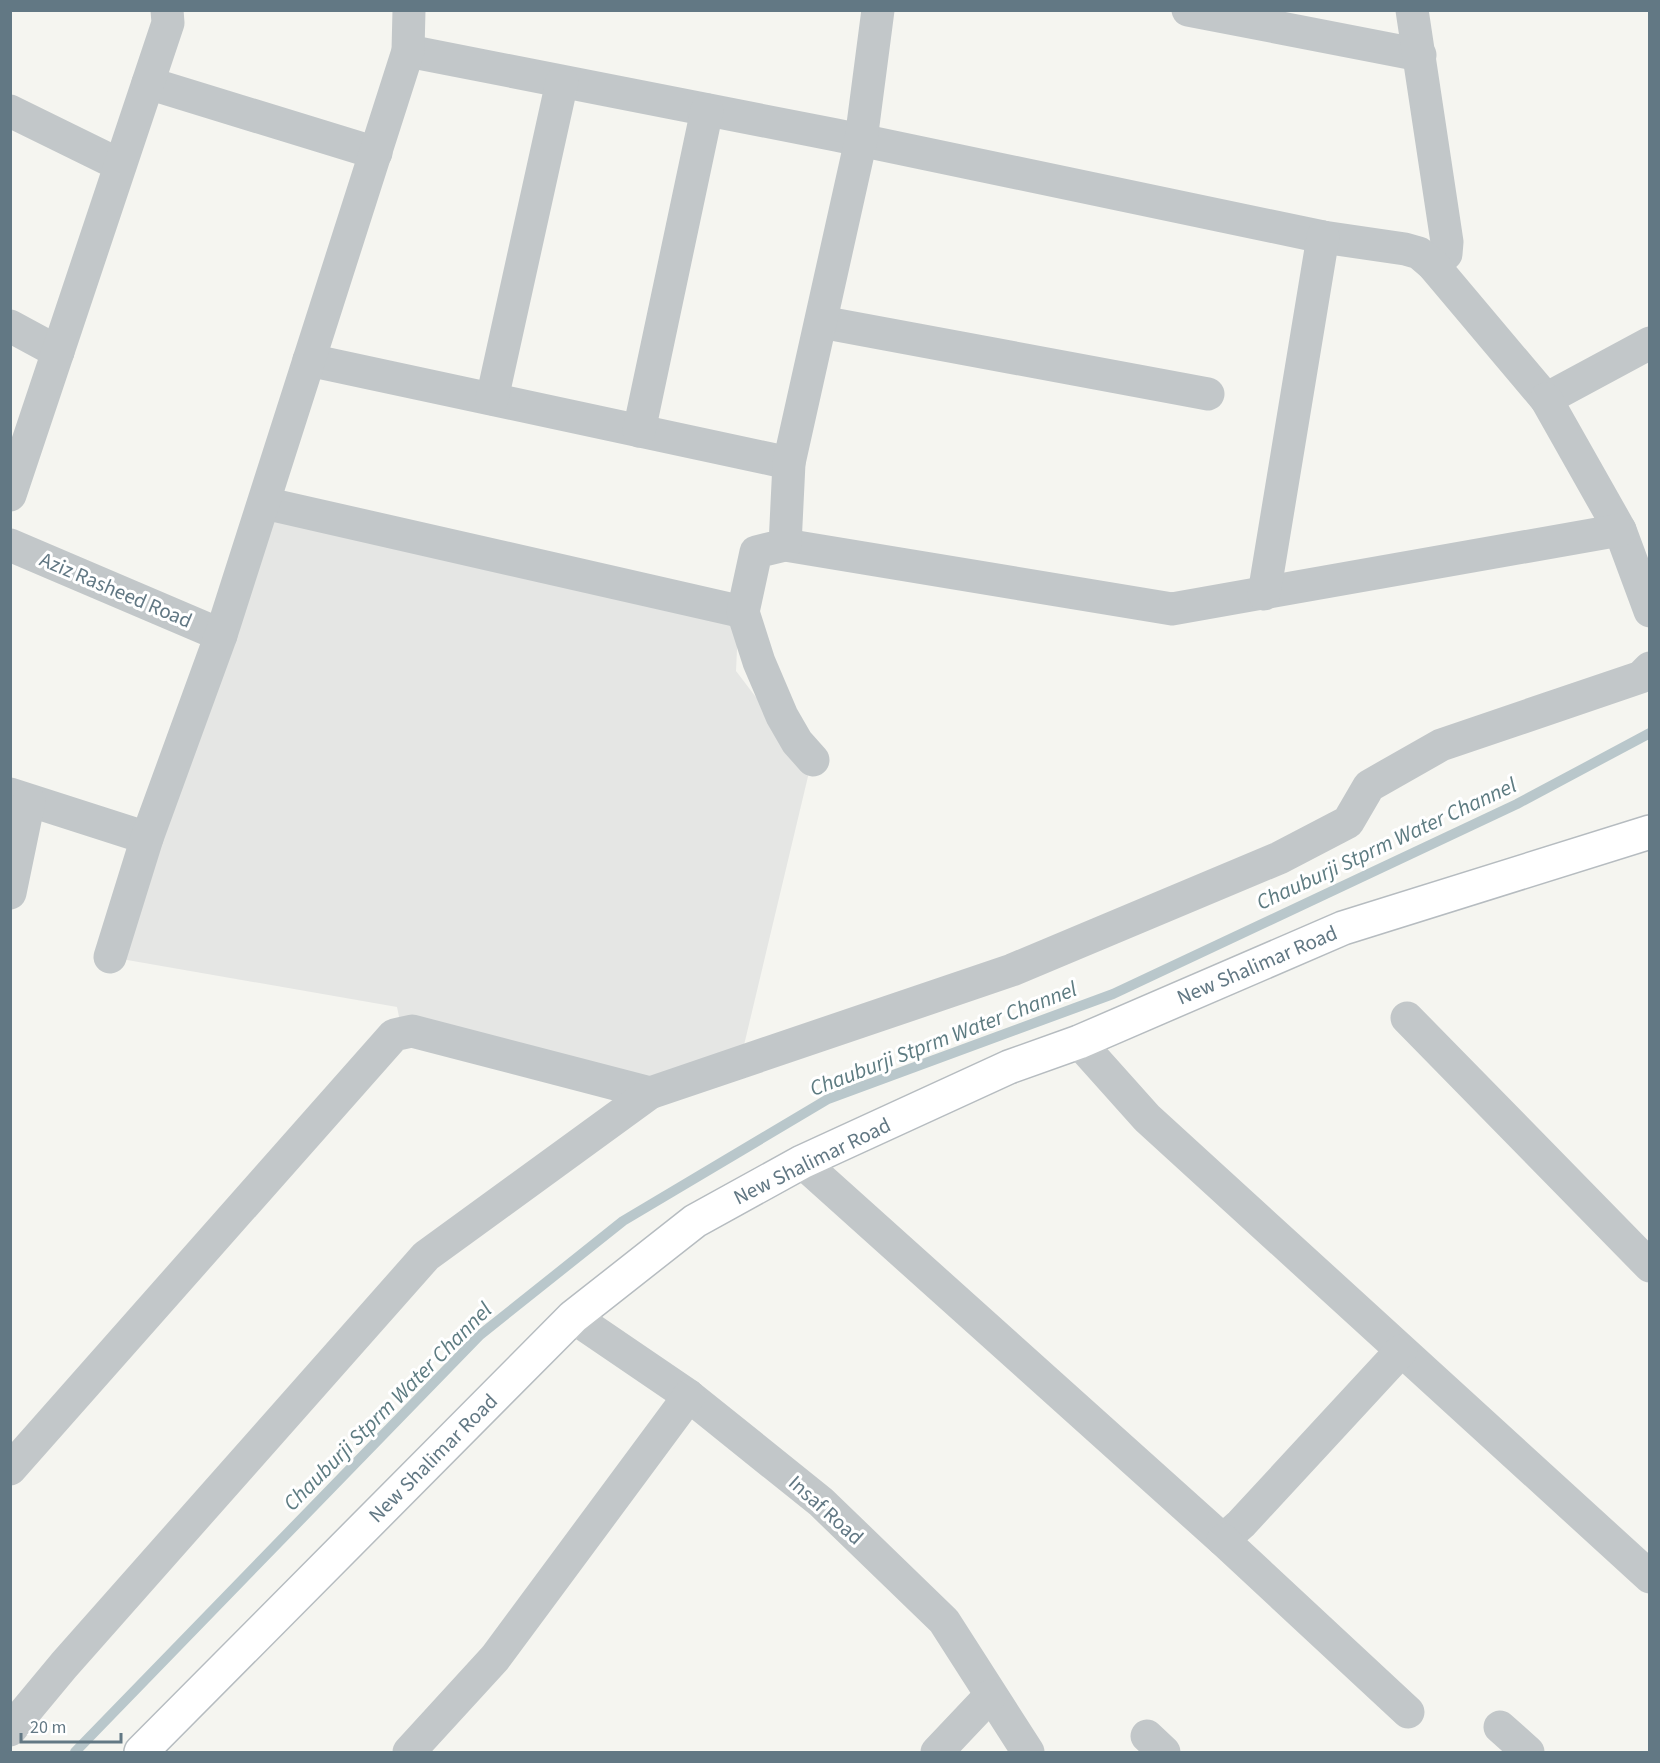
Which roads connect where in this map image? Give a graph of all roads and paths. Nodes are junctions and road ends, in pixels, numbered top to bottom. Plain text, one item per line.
1 (167, 10) edge
2 (409, 10) edge
3 (878, 10) edge
4 (1188, 10) edge
5 (1412, 10) edge
6 (408, 51) junction
7 (1420, 55) junction
8 (562, 82) junction
9 (148, 83) junction
10 (707, 110) junction
11 (10, 111) edge
12 (861, 140) junction
13 (375, 153) junction
14 (120, 165) junction
15 (1323, 237) junction
16 (1433, 265) junction
17 (821, 322) junction
18 (10, 326) edge
19 (1650, 344) edge
20 (58, 351) junction
21 (309, 360) junction
22 (1208, 394) dead end
23 (492, 399) junction
24 (1546, 399) junction
25 (639, 431) junction
26 (789, 463) junction
27 (10, 495) edge
28 (264, 503) junction
29 (1620, 530) junction
30 (10, 545) edge
31 (784, 545) junction
32 (1264, 594) junction
33 (1650, 611) edge
34 (743, 612) junction
35 (221, 635) junction
36 (1650, 668) edge
37 (813, 760) dead end
38 (20, 798) edge
39 (1650, 832) edge
40 (147, 837) junction
41 (10, 893) edge
42 (110, 957) dead end
43 (1407, 1018) dead end
44 (1079, 1042) junction
45 (650, 1093) junction
46 (802, 1162) junction
47 (1650, 1266) edge
48 (573, 1317) junction
49 (1401, 1351) junction
50 (689, 1396) junction
51 (10, 1468) edge
52 (1223, 1540) junction
53 (1650, 1577) edge
54 (990, 1696) junction
55 (1408, 1712) dead end
56 (1500, 1727) dead end
57 (10, 1730) edge
58 (141, 1752) edge
59 (409, 1752) edge
60 (937, 1752) edge
61 (1028, 1752) edge
62 (1528, 1752) edge

1 - 9 street
2 - 6 street
3 - 12 street
4 - 7 street
5 - 7 street
6 - 8 street
6 - 13 street
7 - 16 street
8 - 10 street
8 - 23 street
9 - 13 street
9 - 14 street
10 - 12 street
10 - 25 street
11 - 14 street
12 - 15 street
12 - 17 street
13 - 21 street
14 - 20 street
15 - 16 street
15 - 32 street
16 - 24 street
17 - 22 street
17 - 26 street
18 - 20 street
19 - 24 street
20 - 27 street
21 - 23 street
21 - 28 street
23 - 25 street
24 - 29 street
25 - 26 street
26 - 31 street
28 - 34 street
28 - 35 street
29 - 32 street
29 - 33 street
30 - 35 street, Aziz Rasheed Road
31 - 32 street
31 - 34 street
34 - 37 street
35 - 40 street
36 - 45 street
38 - 40 street
38 - 41 street
39 - 44 street, New Shalimar Road
40 - 42 street
43 - 47 street
44 - 46 street, New Shalimar Road
44 - 49 street
45 - 51 street
45 - 57 street
46 - 48 street, New Shalimar Road
46 - 52 street
48 - 50 street, Insaf Road
48 - 58 street, New Shalimar Road
49 - 52 street
49 - 53 street
50 - 54 street, Insaf Road
50 - 59 street
52 - 55 street
54 - 60 street
54 - 61 street, Insaf Road
56 - 62 street

